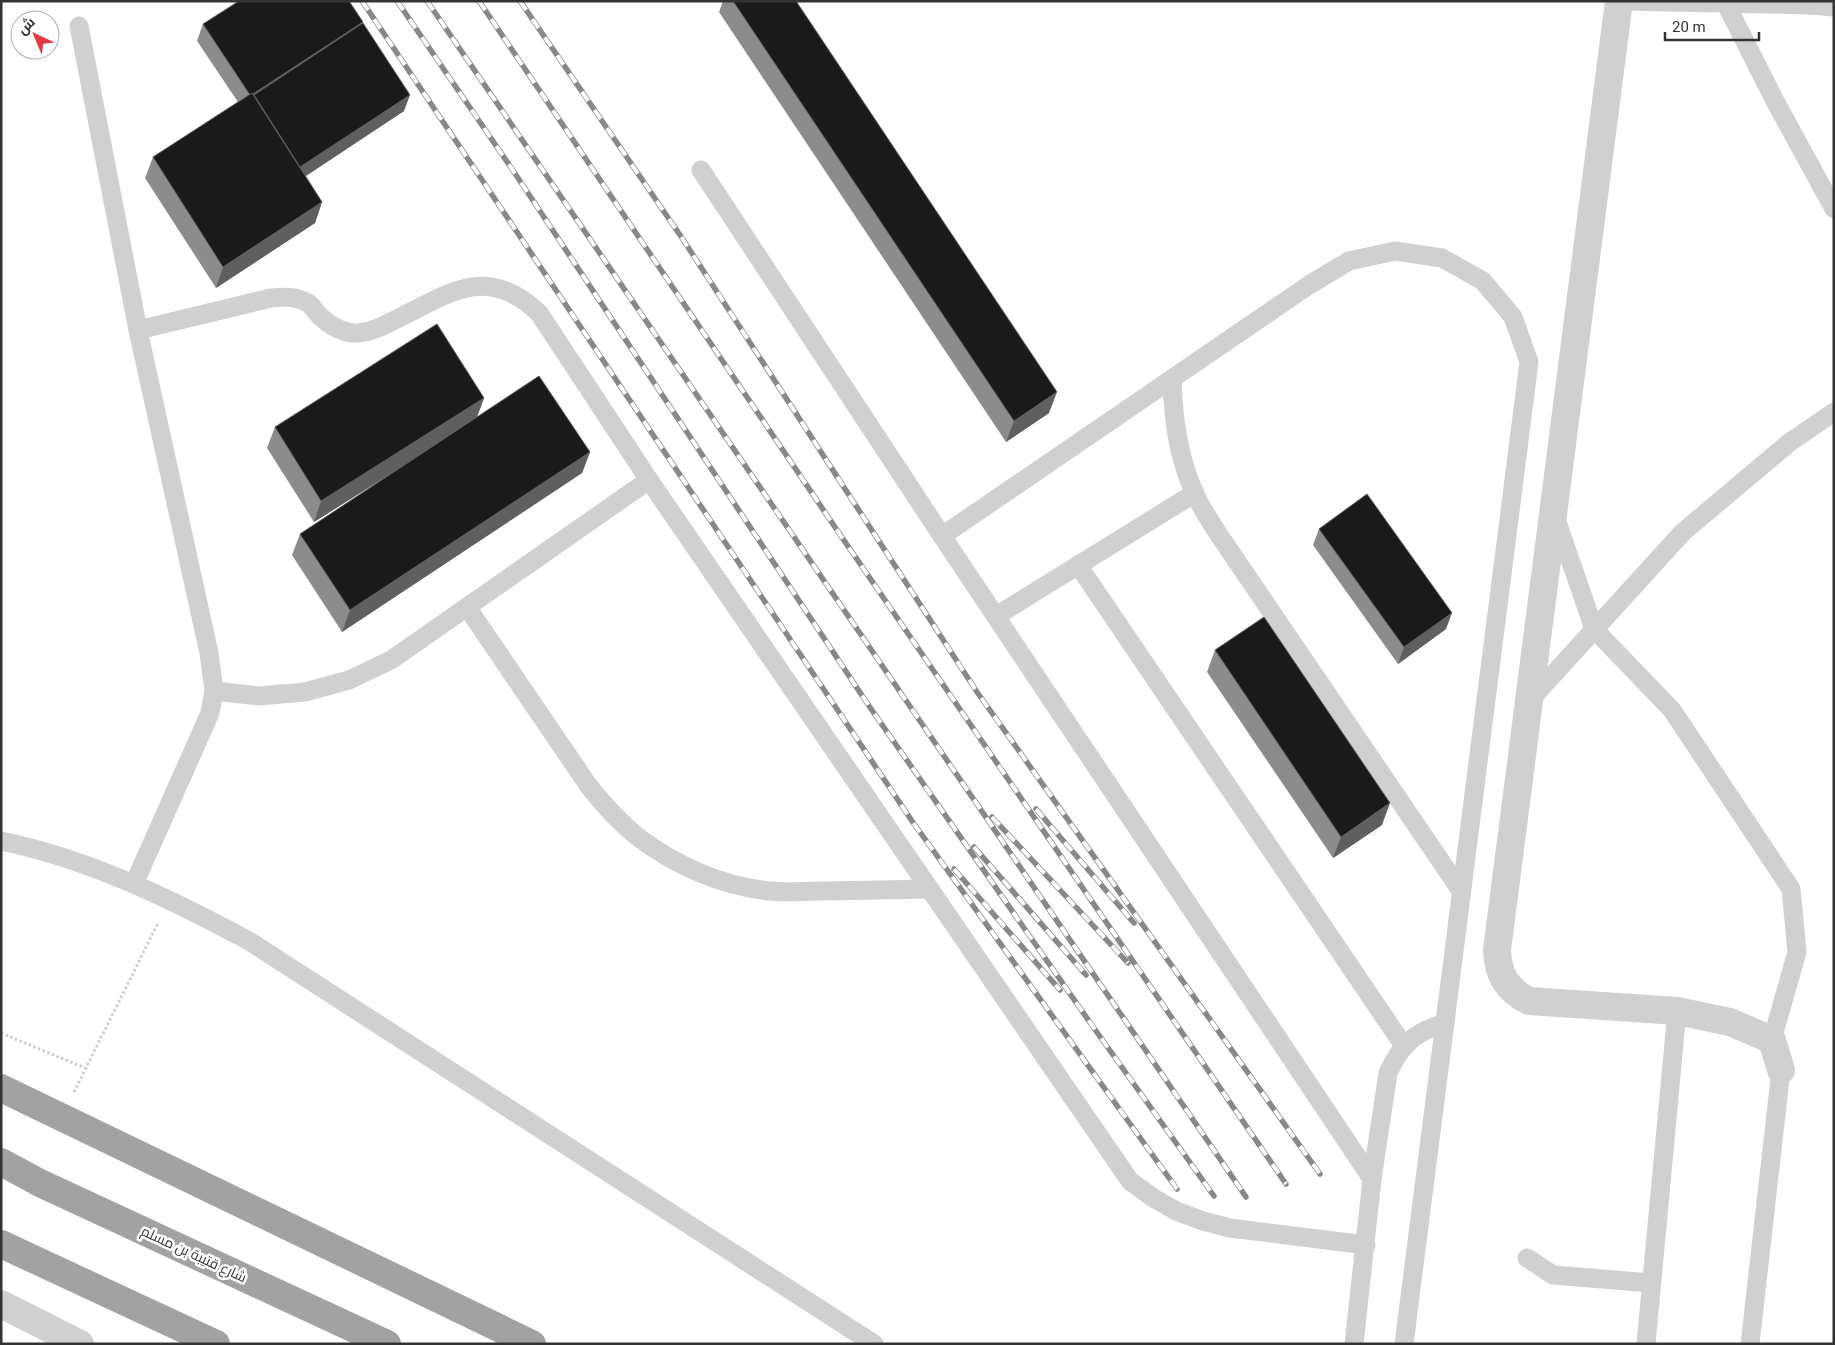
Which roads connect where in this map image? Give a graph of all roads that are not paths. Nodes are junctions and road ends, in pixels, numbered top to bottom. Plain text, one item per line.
1 (1619, 1) edge
2 (1726, 2) edge
3 (1810, 3) edge
4 (1834, 7) edge
5 (79, 26) dead end
6 (701, 170) dead end
7 (1834, 209) edge
8 (138, 330) junction
9 (1172, 379) junction
10 (1834, 412) edge
11 (649, 480) junction
12 (1195, 493) junction
13 (1554, 512) junction
14 (942, 536) junction
15 (1078, 565) junction
16 (467, 606) junction
17 (996, 616) junction
18 (1594, 630) junction
19 (214, 691) junction
20 (1530, 700) junction
21 (1, 840) edge
22 (134, 884) junction
23 (929, 890) junction
24 (1462, 891) junction
25 (1677, 1011) junction
26 (1445, 1023) junction
27 (1772, 1040) junction
28 (1404, 1046) junction
29 (1781, 1070) joint
30 (1, 1088) edge
31 (1, 1162) edge
32 (1372, 1179) junction
33 (1, 1244) edge
34 (1366, 1245) junction
35 (1527, 1258) dead end
36 (1651, 1283) junction
37 (1, 1304) edge
38 (58, 1340) edge
39 (216, 1344) edge
40 (387, 1344) edge
41 (532, 1344) edge
42 (874, 1344) edge
43 (1354, 1344) edge
44 (1404, 1344) edge
45 (1646, 1344) edge
46 (1750, 1344) edge

1 - 2 lane
1 - 13 street
2 - 3 lane
2 - 7 lane
3 - 4 lane
5 - 8 lane
6 - 14 lane
8 - 11 lane
8 - 19 lane
9 - 12 lane
9 - 14 lane
9 - 24 lane
10 - 18 lane
11 - 16 lane
11 - 23 lane
12 - 15 lane
12 - 24 lane
13 - 18 lane
13 - 20 street
14 - 17 lane
15 - 17 lane
15 - 28 lane
16 - 19 lane
16 - 23 lane
17 - 32 lane
18 - 20 lane
18 - 27 lane
19 - 22 lane
20 - 25 street
21 - 22 lane
22 - 42 lane
23 - 34 lane
24 - 26 lane
25 - 27 street
25 - 36 lane
26 - 28 lane
26 - 44 lane
27 - 29 street
28 - 32 lane
29 - 46 lane
30 - 41 highway
31 - 40 highway, شارع قتيبة بن مسلم
32 - 34 lane
33 - 39 highway
34 - 43 lane
35 - 36 lane
36 - 45 lane
37 - 38 street

